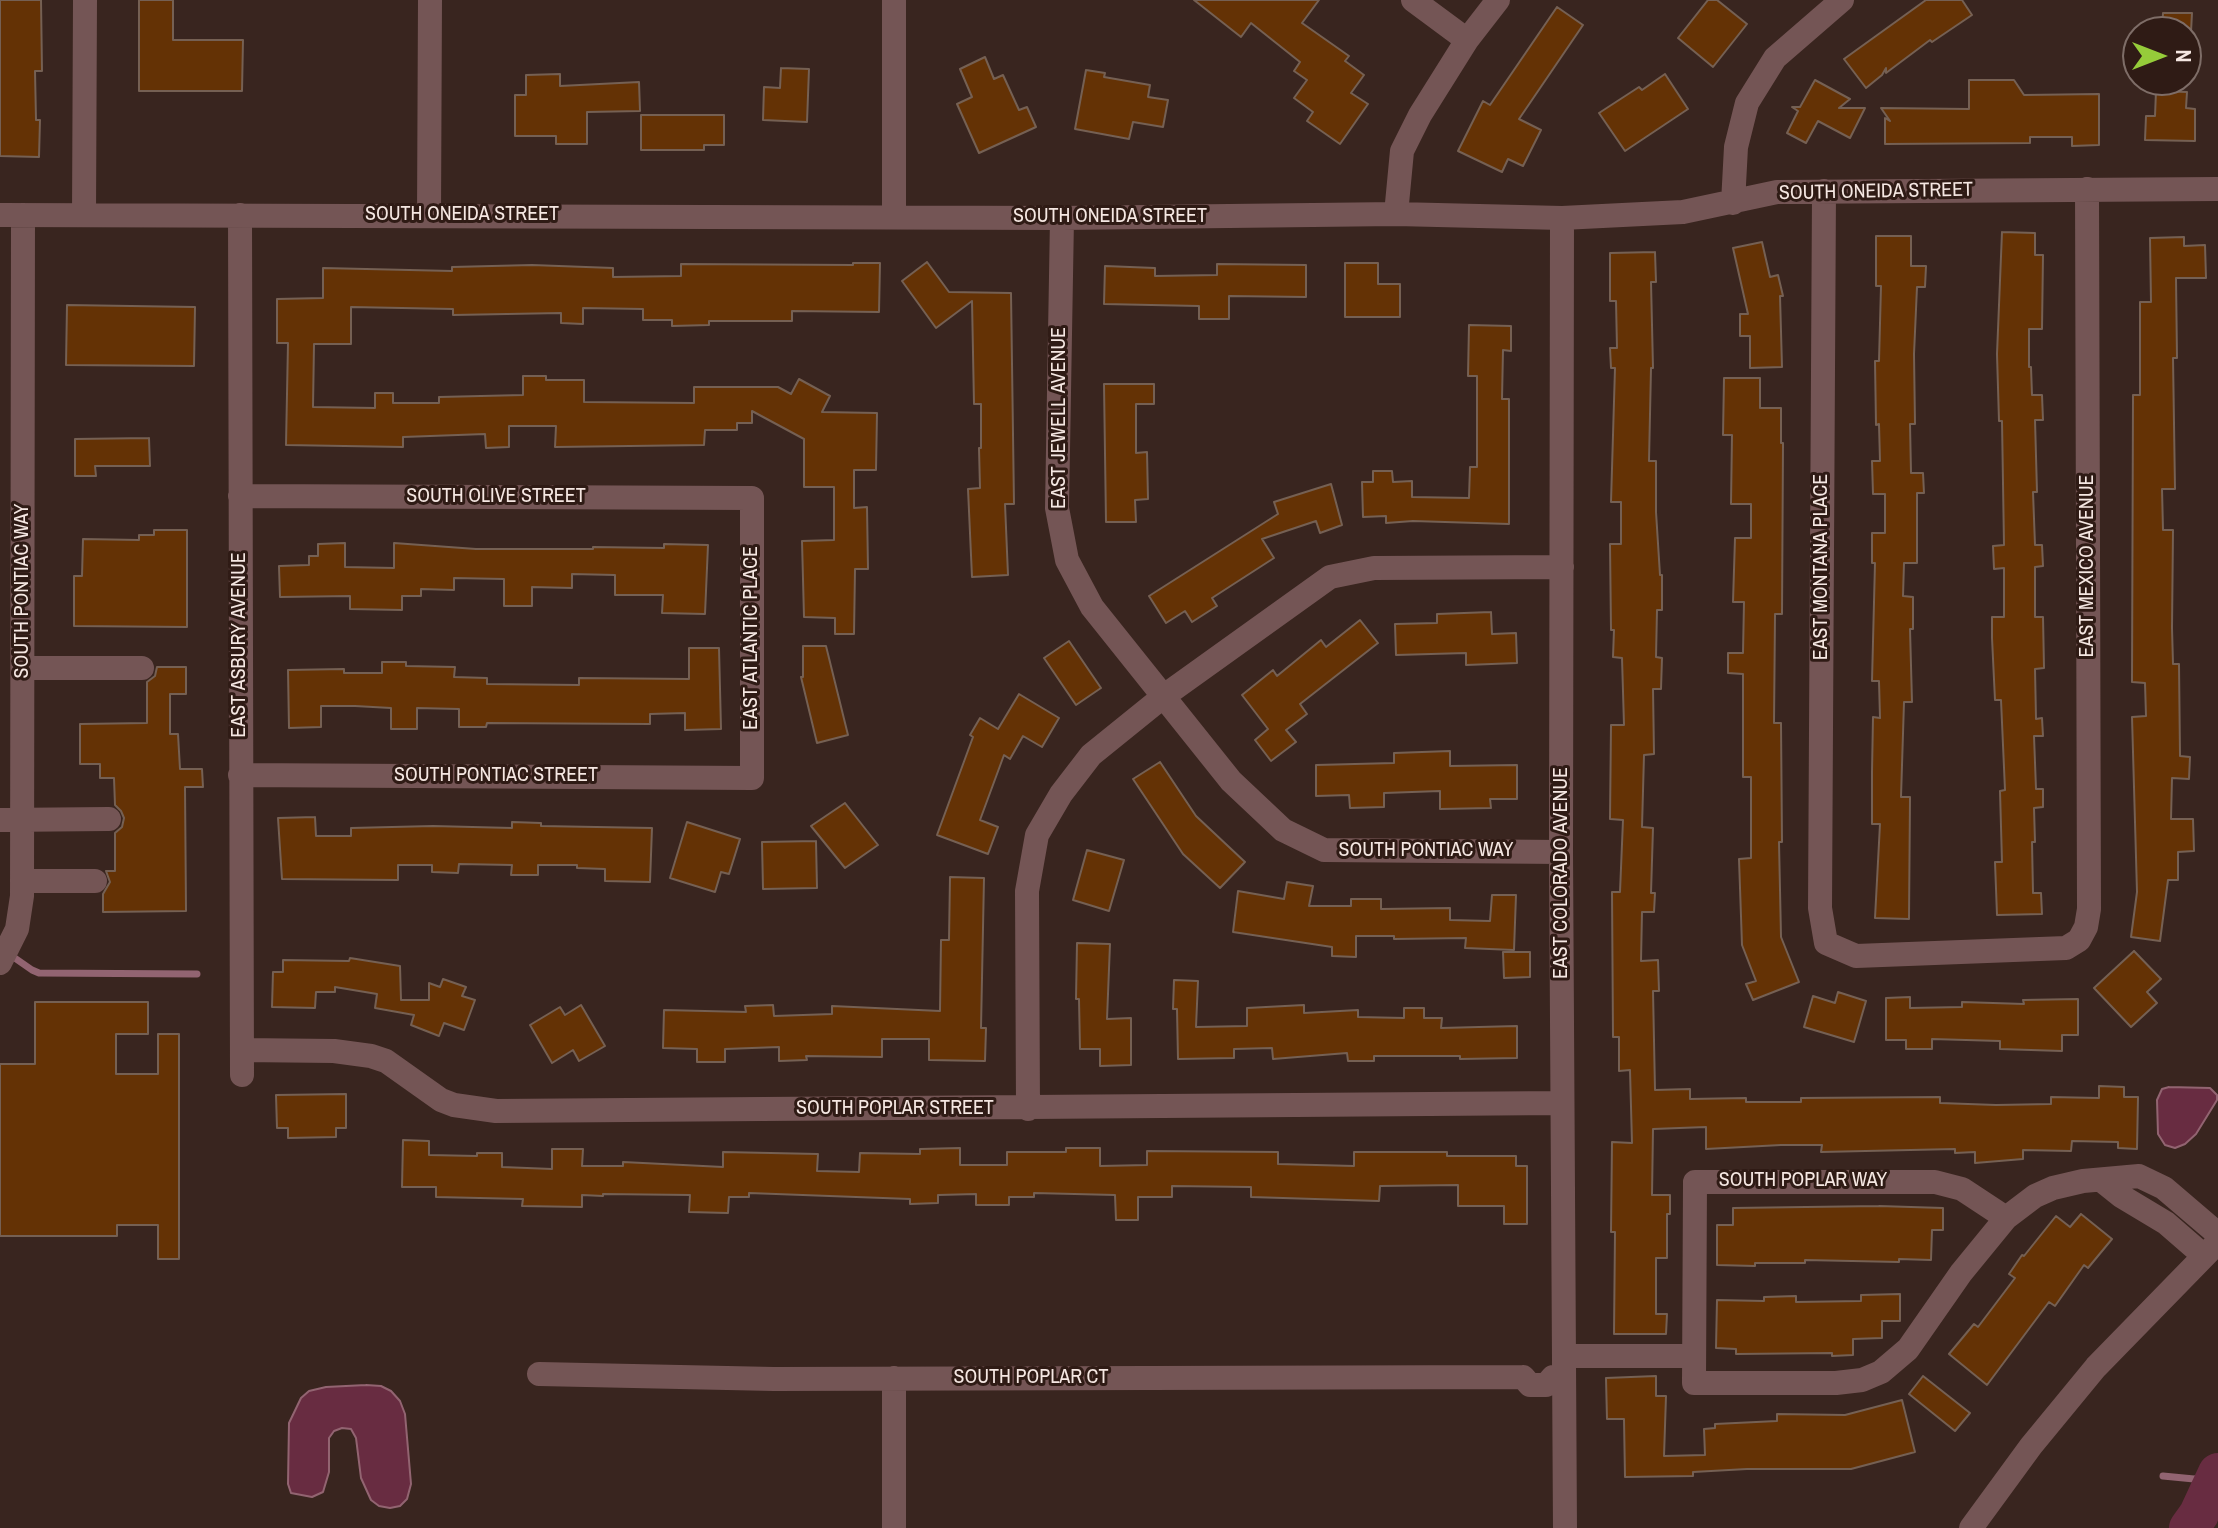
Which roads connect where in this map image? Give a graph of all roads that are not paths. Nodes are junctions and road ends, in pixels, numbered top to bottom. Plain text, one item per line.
1 (85, 0) edge
2 (430, 0) edge
3 (894, 0) edge
4 (1413, 0) edge
5 (1498, 0) edge
6 (1842, 0) edge
7 (1467, 40) junction
8 (2087, 189) junction
9 (2218, 189) edge
10 (1824, 191) junction
11 (1733, 203) junction
12 (1396, 214) junction
13 (12, 215) edge
14 (84, 215) junction
15 (240, 215) junction
16 (429, 215) junction
17 (894, 216) junction
18 (1062, 218) junction
19 (1562, 218) junction
20 (11, 378) edge
21 (11, 431) edge
22 (240, 496) junction
23 (752, 498) joint
24 (1562, 567) junction
25 (23, 668) junction
26 (142, 668) dead end
27 (1164, 696) junction
28 (11, 713) edge
29 (240, 775) junction
30 (752, 778) joint
31 (109, 819) dead end
32 (11, 820) edge
33 (1561, 852) junction
34 (22, 881) junction
35 (95, 881) dead end
36 (1826, 943) joint
37 (0, 963) edge
38 (242, 1062) joint
39 (1562, 1103) junction
40 (1028, 1109) junction
41 (2101, 1180) junction
42 (2161, 1186) junction
43 (2147, 1210) junction
44 (2006, 1218) junction
45 (2218, 1234) edge
46 (2211, 1249) edge
47 (1694, 1356) junction
48 (1560, 1370) junction
49 (539, 1374) dead end
50 (894, 1378) junction
51 (894, 1528) edge
52 (1565, 1528) edge
53 (1971, 1528) edge

1 - 14 street
2 - 16 street
3 - 17 street
4 - 7 street
5 - 7 street
6 - 11 street
7 - 12 street
8 - 9 street, SOUTH ONEIDA STREET
8 - 10 street, SOUTH ONEIDA STREET
8 - 36 street, EAST MEXICO AVENUE
10 - 11 street, SOUTH ONEIDA STREET
10 - 36 street, EAST MONTANA PLACE
11 - 19 street, SOUTH ONEIDA STREET
12 - 18 street, SOUTH ONEIDA STREET
12 - 19 street, SOUTH ONEIDA STREET
13 - 14 street, SOUTH ONEIDA STREET
13 - 20 street, SOUTH PONTIAC WAY
14 - 15 street, SOUTH ONEIDA STREET
15 - 16 street, SOUTH ONEIDA STREET
15 - 22 street, EAST ASBURY AVENUE
16 - 17 street, SOUTH ONEIDA STREET
17 - 18 street, SOUTH ONEIDA STREET
18 - 27 street, EAST JEWELL AVENUE
19 - 24 street, EAST COLORADO AVENUE
20 - 21 street, SOUTH PONTIAC WAY
21 - 25 street, SOUTH PONTIAC WAY
22 - 23 street, SOUTH OLIVE STREET
22 - 29 street, EAST ASBURY AVENUE
23 - 30 street, EAST ATLANTIC PLACE
24 - 27 street
24 - 33 street, EAST COLORADO AVENUE
25 - 26 street
25 - 28 street, SOUTH PONTIAC WAY
27 - 33 street, SOUTH PONTIAC WAY
27 - 40 street
28 - 32 street, SOUTH PONTIAC WAY
29 - 30 street, SOUTH PONTIAC STREET
29 - 38 street, EAST ASBURY AVENUE
31 - 32 street
32 - 34 street, SOUTH PONTIAC WAY
33 - 39 street, EAST COLORADO AVENUE
34 - 35 street
34 - 37 street, SOUTH PONTIAC WAY
38 - 40 street, SOUTH POPLAR STREET
39 - 40 street, SOUTH POPLAR STREET
39 - 48 street, EAST COLORADO AVENUE
41 - 42 street
41 - 43 street
41 - 44 street
42 - 43 street
42 - 45 street
43 - 46 street
44 - 47 street, SOUTH POPLAR WAY
44 - 47 street, SOUTH POPLAR WAY
46 - 53 street
47 - 48 street
48 - 50 street, SOUTH POPLAR CT
48 - 52 street, EAST COLORADO AVENUE
49 - 50 street, SOUTH POPLAR CT
50 - 51 street

